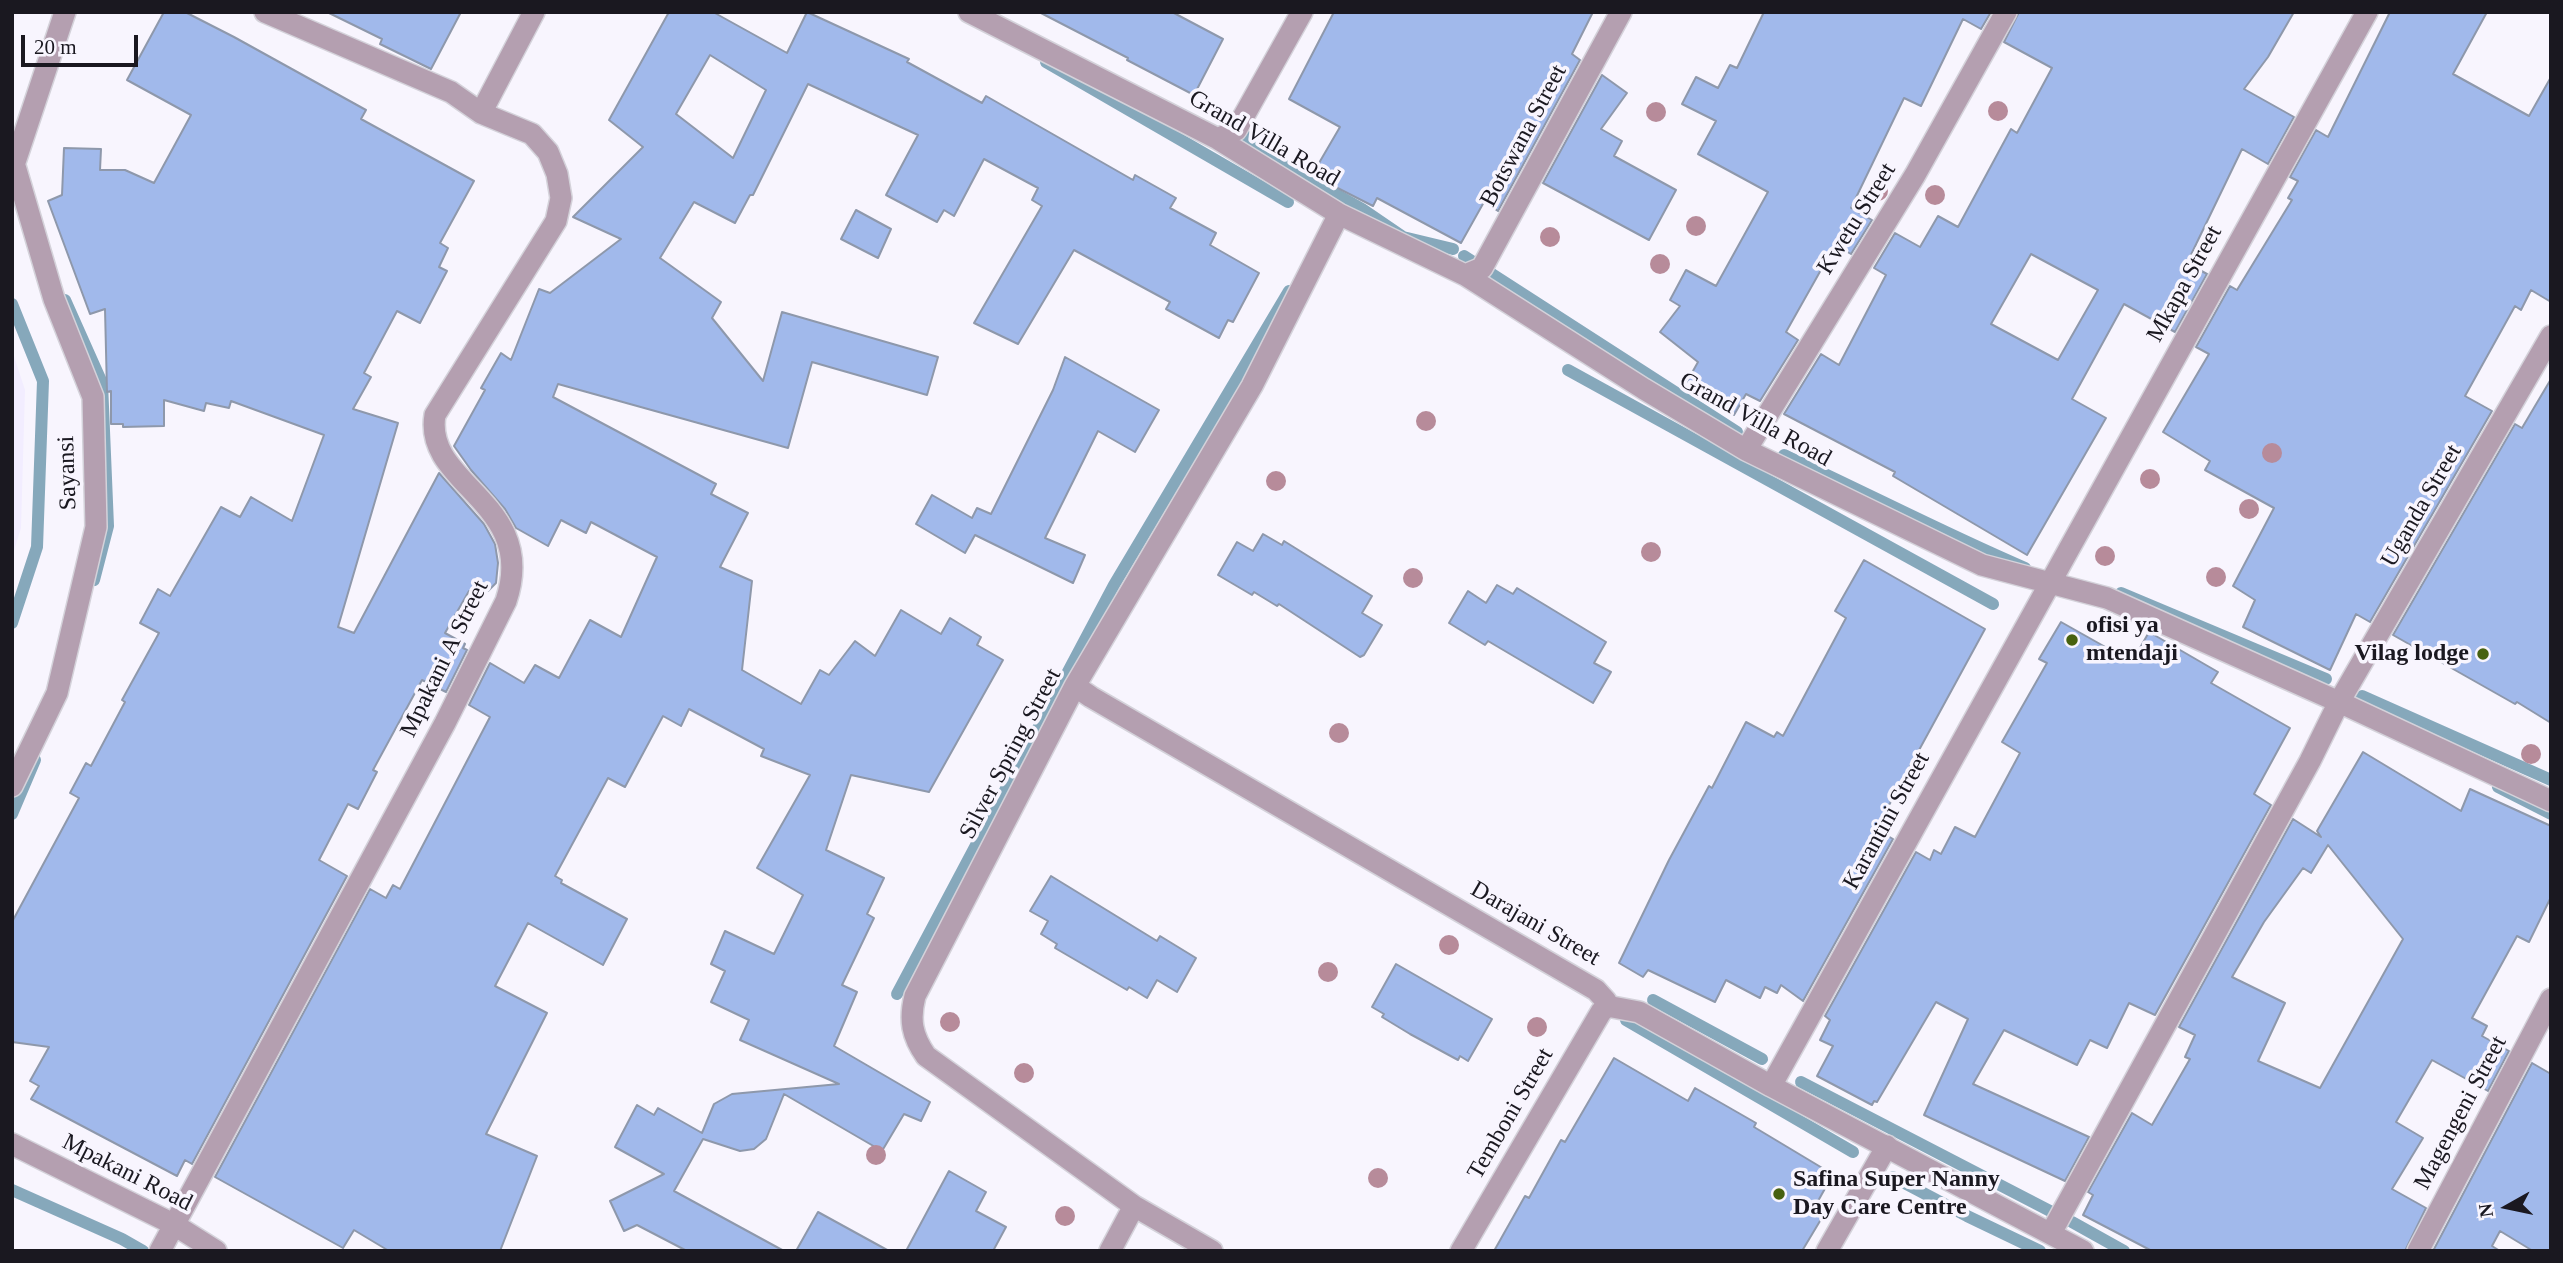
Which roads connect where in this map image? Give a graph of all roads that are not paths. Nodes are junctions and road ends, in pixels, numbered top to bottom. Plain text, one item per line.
1 (65, 12) edge
2 (265, 12) edge
3 (534, 12) edge
4 (969, 12) edge
5 (1302, 12) edge
6 (1621, 12) edge
7 (2006, 12) edge
8 (2367, 12) edge
9 (481, 113) junction
10 (1218, 139) junction
11 (14, 159) edge
12 (1339, 214) junction
13 (1465, 275) junction
14 (2551, 336) edge
15 (1746, 450) junction
16 (2050, 581) junction
17 (1075, 686) junction
18 (2339, 702) junction
19 (12, 786) edge
20 (2551, 801) edge
21 (2551, 999) edge
22 (1607, 1006) junction
23 (1771, 1086) junction
24 (12, 1144) edge
25 (1887, 1146) junction
26 (1133, 1206) junction
27 (173, 1224) junction
28 (2051, 1233) junction
29 (160, 1251) edge
30 (216, 1251) edge
31 (1110, 1251) edge
32 (1212, 1251) edge
33 (1461, 1251) edge
34 (1827, 1251) edge
35 (2083, 1251) edge
36 (2418, 1251) edge

1 - 11 street
2 - 9 street, Mpakani A Street
3 - 9 street
4 - 10 street, Grand Villa Road
5 - 10 street
6 - 13 street, Botswana Street
7 - 15 street, Kwetu Street
8 - 16 street, Mkapa Street
9 - 27 street, Mpakani A Street
10 - 12 street, Grand Villa Road
11 - 19 street, Sayansi
12 - 13 street, Grand Villa Road
12 - 17 street, Silver Spring Street
13 - 15 street, Grand Villa Road
14 - 18 street, Uganda Street
15 - 16 street, Grand Villa Road
16 - 18 street, Grand Villa Road
16 - 23 street, Karantini Street
17 - 22 street, Darajani Street
17 - 26 street, Silver Spring Street
18 - 20 street, Grand Villa Road
18 - 28 street, Uganda Street
21 - 36 street, Magengeni Street
22 - 23 street
22 - 33 street, Temboni Street
23 - 25 street
24 - 27 street, Mpakani Road
25 - 28 street
25 - 34 street
26 - 31 street
26 - 32 street, Silver Spring Street
27 - 29 street, Mpakani A Street
27 - 30 street, Mpakani Road
28 - 35 street

